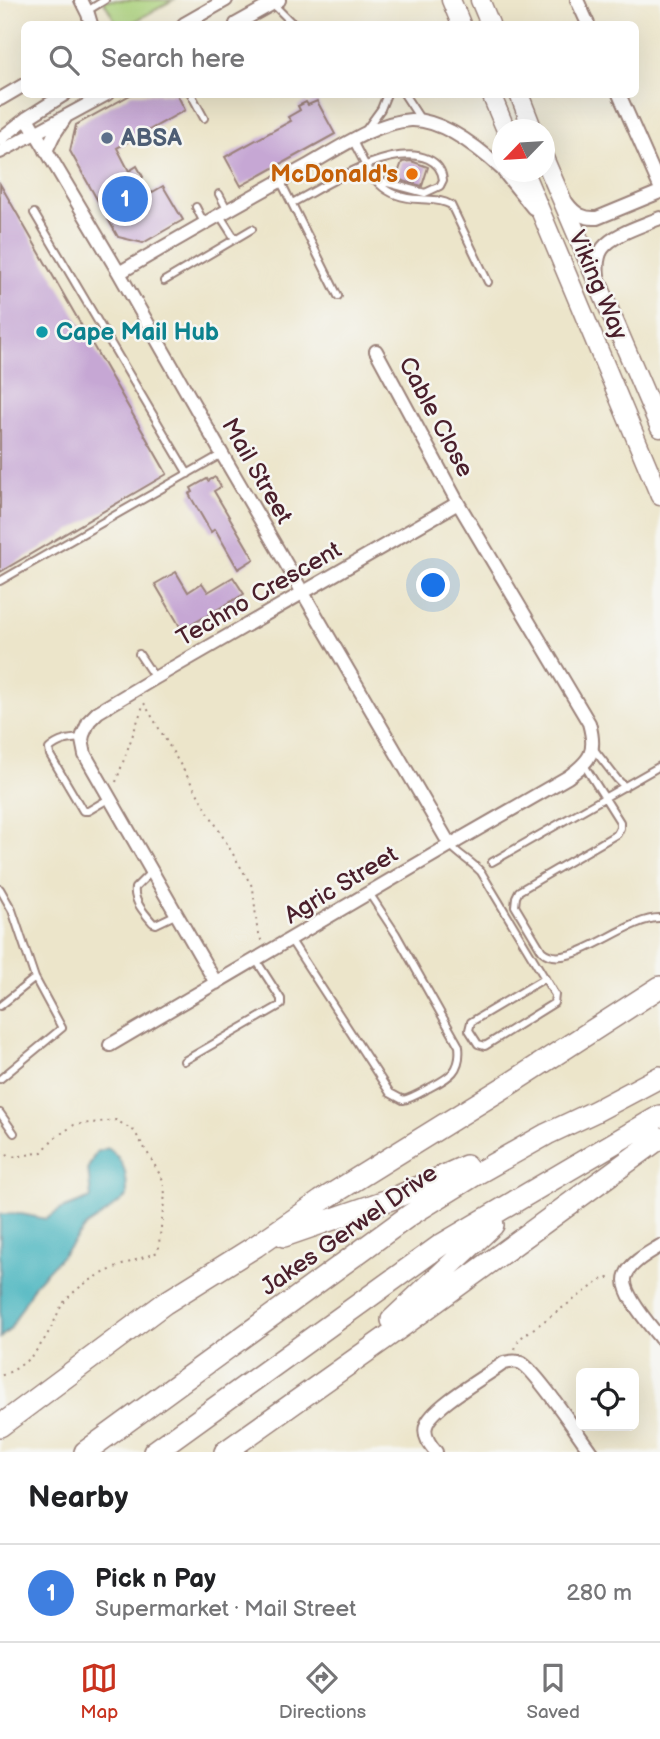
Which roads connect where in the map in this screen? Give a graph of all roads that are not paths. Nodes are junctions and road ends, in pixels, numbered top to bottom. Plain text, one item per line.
1 (105, 0) edge
2 (226, 0) edge
3 (451, 0) edge
4 (480, 0) edge
5 (577, 0) edge
6 (274, 1) edge
7 (84, 5) edge
8 (189, 21) edge
9 (241, 21) edge
10 (290, 21) edge
11 (460, 21) edge
12 (489, 21) edge
13 (587, 21) edge
14 (21, 87) edge
15 (59, 98) edge
16 (100, 98) edge
17 (193, 98) edge
18 (385, 98) edge
19 (407, 98) edge
20 (493, 98) edge
21 (521, 98) edge
22 (621, 98) edge
23 (0, 99) edge
24 (68, 115) junction
25 (27, 118) junction
26 (204, 118) dead end
27 (501, 119) edge
28 (529, 119) edge
29 (423, 121) junction
30 (34, 132) junction
31 (358, 138) junction
32 (0, 139) edge
33 (46, 151) junction
34 (0, 152) edge
35 (492, 162) edge
36 (365, 165) junction
37 (373, 179) junction
38 (280, 180) junction
39 (512, 182) edge
40 (528, 182) edge
41 (555, 182) edge
42 (660, 190) edge
43 (559, 192) junction
44 (219, 194) dead end
45 (292, 204) junction
46 (196, 207) dead end
47 (223, 212) junction
48 (34, 213) dead end
49 (660, 218) edge
50 (204, 223) junction
51 (546, 225) junction
52 (252, 229) dead end
53 (235, 239) junction
54 (119, 273) junction
55 (163, 281) dead end
56 (488, 282) dead end
57 (599, 288) junction
58 (338, 296) dead end
59 (376, 351) dead end
60 (660, 428) edge
61 (222, 454) junction
62 (188, 474) junction
63 (660, 495) edge
64 (458, 503) junction
65 (0, 581) edge
66 (304, 593) junction
67 (139, 654) dead end
68 (155, 678) junction
69 (82, 738) junction
70 (589, 756) junction
71 (660, 766) edge
72 (625, 787) junction
73 (604, 797) junction
74 (110, 798) junction
75 (450, 845) junction
76 (492, 862) dead end
77 (152, 871) junction
78 (0, 889) edge
79 (369, 893) junction
80 (177, 914) junction
81 (660, 918) edge
82 (290, 939) junction
83 (260, 957) junction
84 (35, 978) junction
85 (545, 978) junction
86 (216, 983) junction
87 (660, 987) edge
88 (0, 1006) edge
89 (110, 1045) dead end
90 (184, 1061) dead end
91 (660, 1077) edge
92 (0, 1079) edge
93 (0, 1113) edge
94 (660, 1116) edge
95 (14, 1133) dead end
96 (547, 1134) junction
97 (660, 1138) edge
98 (523, 1197) junction
99 (256, 1246) junction
100 (660, 1246) edge
101 (660, 1338) edge
102 (328, 1378) junction
103 (2, 1424) edge
104 (85, 1452) edge
105 (154, 1452) edge
106 (225, 1452) edge
107 (436, 1452) edge
108 (591, 1452) edge

1 - 7 lane
2 - 8 street
3 - 11 main road
4 - 12 main road
5 - 13 street
6 - 9 street
6 - 10 lane
14 - 23 street
15 - 25 street
16 - 24 street
17 - 26 lane
18 - 31 lane
19 - 29 lane
20 - 27 main road
21 - 28 main road
22 - 42 street
24 - 30 street
24 - 33 street
25 - 30 street, Mail Street
25 - 32 street
29 - 31 street
29 - 35 street
30 - 33 street, Mail Street
30 - 34 street
31 - 36 lane
31 - 38 street
33 - 54 street, Mail Street
36 - 37 lane
36 - 37 lane
36 - 45 lane
37 - 56 lane
38 - 45 lane
38 - 47 street
39 - 51 street
40 - 51 main road, Viking Way
41 - 43 main road, Viking Way
42 - 43 street
43 - 57 main road, Viking Way
44 - 47 lane
45 - 58 lane
46 - 50 lane
47 - 50 street
47 - 53 lane
48 - 62 lane
49 - 57 street
50 - 54 street
51 - 63 main road, Viking Way
52 - 53 lane
53 - 55 lane
54 - 61 street, Mail Street
57 - 60 main road, Viking Way
59 - 64 street, Cable Close
61 - 62 lane
61 - 66 street, Mail Street
62 - 65 lane
64 - 66 street, Techno Crescent
64 - 70 street
66 - 68 street, Techno Crescent
66 - 75 street, Mail Street
67 - 68 lane
68 - 69 street, Techno Crescent
69 - 74 street
69 - 74 lane
70 - 72 lane
70 - 73 lane
70 - 75 street, Agric Street
71 - 72 lane
72 - 73 lane
73 - 76 lane
73 - 81 lane
74 - 77 street
75 - 79 street, Agric Street
75 - 85 lane
77 - 80 street
77 - 80 lane
78 - 84 lane
79 - 82 street, Agric Street
79 - 82 lane
80 - 86 street
82 - 83 street, Agric Street
83 - 86 street, Agric Street
83 - 90 lane
84 - 88 lane
84 - 92 lane
85 - 85 lane
86 - 89 street, Agric Street
87 - 99 highway
91 - 96 highway, Jakes Gerwel Drive
93 - 95 lane
94 - 98 highway
96 - 99 highway
96 - 104 highway, Jakes Gerwel Drive
97 - 102 highway
98 - 102 highway
98 - 105 highway
99 - 103 highway
100 - 101 street
102 - 106 highway
107 - 108 street

